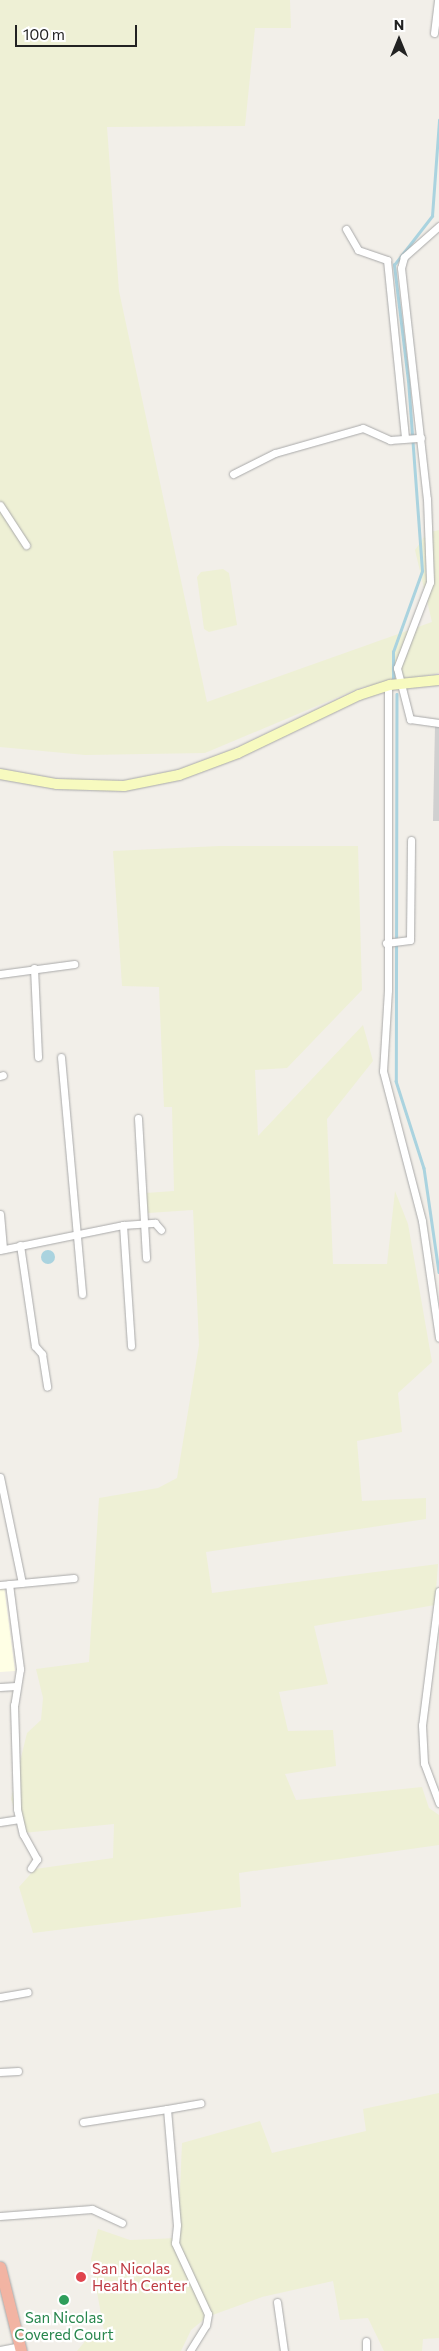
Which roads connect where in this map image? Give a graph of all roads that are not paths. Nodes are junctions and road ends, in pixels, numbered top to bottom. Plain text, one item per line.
1 (438, 0) edge
2 (438, 10) edge
3 (434, 33) dead end
4 (439, 226) edge
5 (346, 229) dead end
6 (412, 361) junction
7 (399, 362) junction
8 (407, 438) junction
9 (420, 438) junction
10 (233, 474) dead end
11 (0, 504) edge
12 (26, 545) dead end
13 (439, 680) edge
14 (402, 684) junction
15 (388, 686) junction
16 (439, 723) edge
17 (0, 774) edge
18 (411, 840) dead end
19 (388, 943) junction
20 (74, 964) dead end
21 (34, 968) junction
22 (0, 974) edge
23 (38, 1057) dead end
24 (61, 1057) dead end
25 (138, 1118) dead end
26 (0, 1214) edge
27 (145, 1223) junction
28 (123, 1226) junction
29 (161, 1230) dead end
30 (76, 1234) junction
31 (20, 1245) junction
32 (2, 1249) edge
33 (146, 1258) dead end
34 (82, 1294) dead end
35 (439, 1338) edge
36 (131, 1346) dead end
37 (47, 1387) dead end
38 (0, 1477) edge
39 (74, 1578) dead end
40 (22, 1583) junction
41 (8, 1584) junction
42 (0, 1585) edge
43 (439, 1591) edge
44 (16, 1686) junction
45 (0, 1687) edge
46 (439, 1803) edge
47 (18, 1819) junction
48 (0, 1822) edge
49 (31, 1868) dead end
50 (28, 1992) dead end
51 (0, 1997) edge
52 (18, 2071) dead end
53 (0, 2072) edge
54 (200, 2103) dead end
55 (167, 2109) junction
56 (83, 2122) dead end
57 (0, 2216) edge
58 (122, 2223) dead end
59 (0, 2266) edge
60 (277, 2302) dead end
61 (366, 2341) dead end
62 (21, 2348) edge
63 (0, 2350) edge
64 (190, 2351) edge
65 (284, 2351) edge
66 (366, 2351) edge

1 - 2 street
2 - 3 street
4 - 6 street
5 - 7 street
6 - 7 street
6 - 9 street
7 - 8 street
8 - 9 street
8 - 10 street
9 - 14 street
11 - 12 street
13 - 14 main road
14 - 15 main road
14 - 16 street
15 - 17 main road
15 - 19 street
18 - 19 street
19 - 35 street
20 - 21 street
21 - 22 street
21 - 23 street
24 - 30 street
25 - 27 street
26 - 32 street
27 - 28 street
27 - 29 street
27 - 33 street
28 - 30 street
28 - 36 street
30 - 31 street
30 - 34 street
31 - 32 street
31 - 37 street
38 - 40 street
39 - 40 street
40 - 41 street
41 - 42 street
41 - 44 street
43 - 46 street
44 - 45 street
44 - 47 street
47 - 48 street
47 - 49 street
50 - 51 street
52 - 53 street
54 - 55 street
55 - 56 street
55 - 64 street
57 - 58 street
59 - 62 highway
60 - 65 street
61 - 66 street
62 - 63 street

